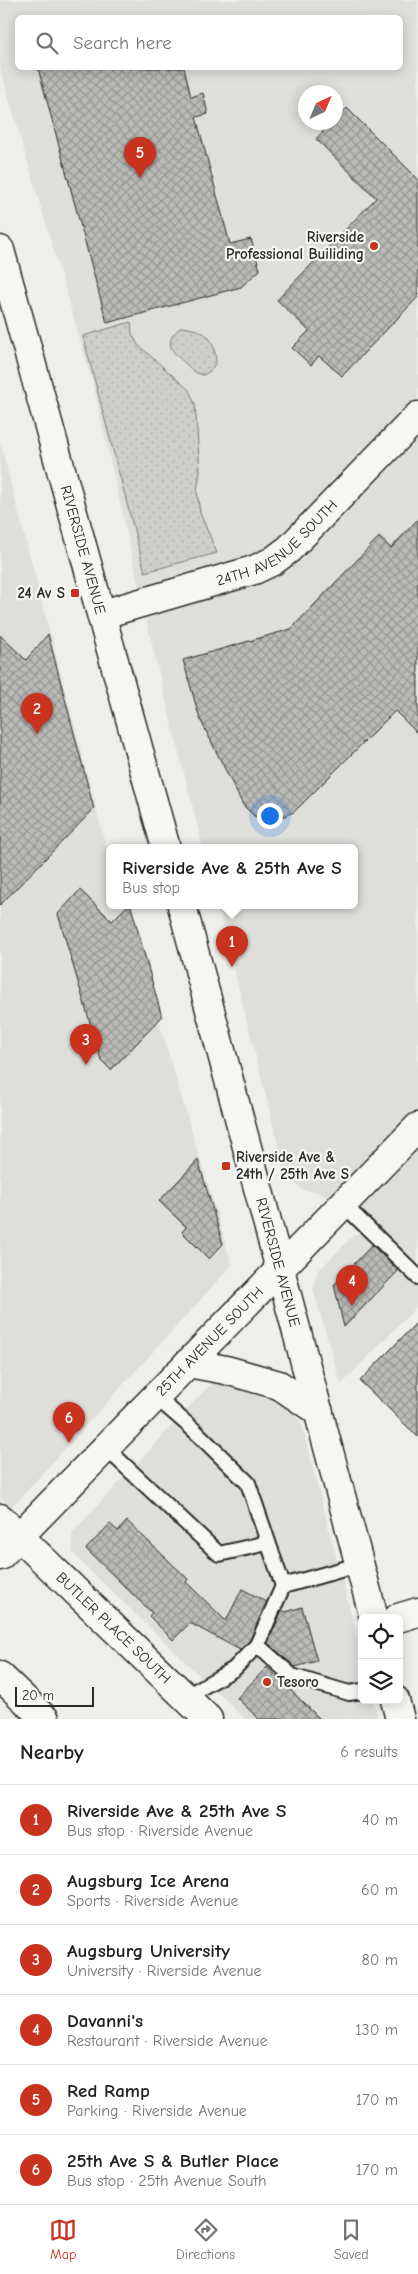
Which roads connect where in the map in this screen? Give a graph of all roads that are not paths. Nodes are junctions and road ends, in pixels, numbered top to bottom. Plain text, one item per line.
1 (0, 250) edge
2 (418, 416) edge
3 (102, 614) junction
4 (165, 844) edge
5 (183, 909) edge
6 (418, 1126) edge
7 (344, 1204) junction
8 (279, 1270) junction
9 (418, 1276) edge
10 (188, 1363) junction
11 (156, 1397) junction
12 (319, 1412) junction
13 (106, 1448) junction
14 (0, 1518) edge
15 (20, 1536) junction
16 (267, 1543) junction
17 (0, 1556) edge
18 (358, 1565) junction
19 (283, 1586) junction
20 (418, 1612) edge
21 (373, 1614) edge
22 (403, 1616) edge
23 (257, 1645) junction
24 (0, 1676) edge
25 (358, 1692) edge
26 (186, 1697) junction
27 (396, 1704) edge
28 (45, 1719) edge
29 (208, 1719) edge
30 (400, 1719) edge

1 - 3 main road, RIVERSIDE AVENUE
2 - 3 main road, 24TH AVENUE SOUTH
3 - 4 main road, RIVERSIDE AVENUE
5 - 8 main road, RIVERSIDE AVENUE
6 - 7 main road, 25TH AVENUE SOUTH
7 - 8 main road, 25TH AVENUE SOUTH
7 - 9 lane
8 - 10 main road, 25TH AVENUE SOUTH
8 - 12 main road, RIVERSIDE AVENUE
10 - 11 main road, 25TH AVENUE SOUTH
10 - 12 main road
11 - 13 main road, 25TH AVENUE SOUTH
11 - 16 lane
12 - 18 main road, RIVERSIDE AVENUE
13 - 15 main road, 25TH AVENUE SOUTH
13 - 16 lane
14 - 15 main road, BUTLER PLACE SOUTH
15 - 17 main road, 25TH AVENUE SOUTH
15 - 26 main road, BUTLER PLACE SOUTH
16 - 19 lane
18 - 19 lane
18 - 21 main road, RIVERSIDE AVENUE
19 - 23 lane
20 - 22 main road
23 - 25 lane
23 - 26 lane
24 - 28 main road
26 - 29 main road, BUTLER PLACE SOUTH
27 - 30 main road

